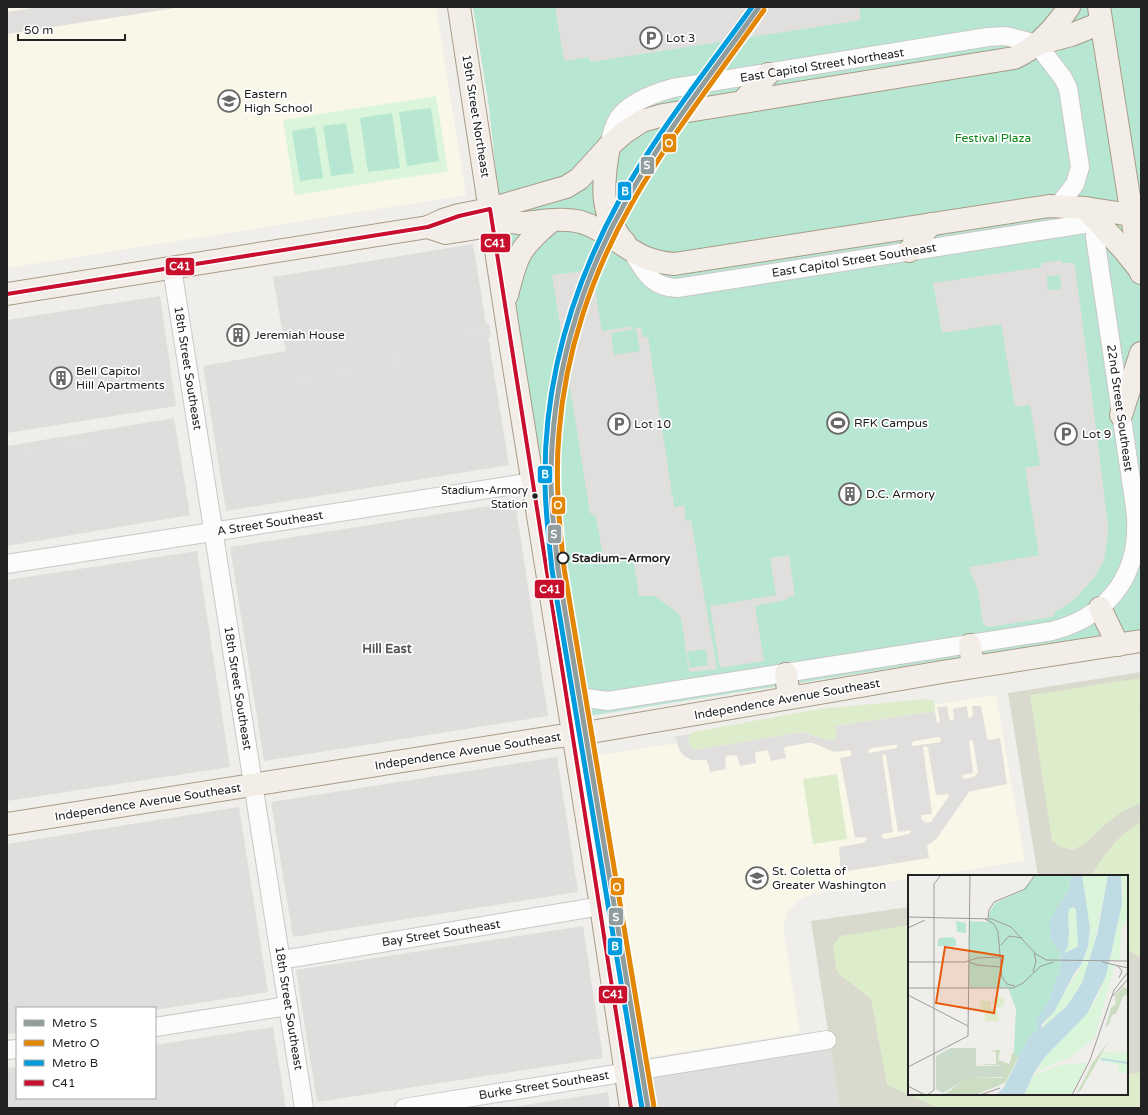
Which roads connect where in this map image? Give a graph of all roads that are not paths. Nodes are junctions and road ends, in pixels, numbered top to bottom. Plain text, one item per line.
1 (459, 7) edge
2 (1069, 7) edge
3 (1100, 15) edge
4 (1037, 44) junction
5 (768, 74) junction
6 (742, 102) junction
7 (609, 146) junction
8 (1058, 206) junction
9 (1091, 215) junction
10 (1132, 215) junction
11 (491, 217) junction
12 (551, 221) junction
13 (931, 224) junction
14 (629, 248) junction
15 (910, 251) junction
16 (172, 268) junction
17 (1141, 271) edge
18 (7, 294) edge
19 (505, 305) junction
20 (1141, 352) edge
21 (1121, 415) junction
22 (533, 482) junction
23 (213, 532) junction
24 (7, 564) edge
25 (1100, 608) junction
26 (1141, 641) edge
27 (970, 645) junction
28 (1118, 645) junction
29 (973, 667) junction
30 (786, 674) junction
31 (566, 689) junction
32 (789, 698) junction
33 (573, 735) junction
34 (254, 785) junction
35 (7, 824) edge
36 (600, 906) junction
37 (281, 960) junction
38 (288, 1006) junction
39 (156, 1027) edge
40 (827, 1040) dead end
41 (626, 1072) junction
42 (304, 1108) edge
43 (404, 1108) edge
44 (631, 1108) edge

1 - 11 main road, 19th Street Northeast
2 - 4 main road, East Capitol Street Northeast
3 - 4 main road
3 - 10 main road
4 - 5 street, East Capitol Street Northeast
4 - 6 main road, East Capitol Street Northeast
4 - 8 street
5 - 6 main road
5 - 7 street, East Capitol Street Northeast
6 - 7 main road, East Capitol Street Northeast
7 - 11 main road, East Capitol Street Northeast
7 - 14 main road
8 - 9 main road, East Capitol Street Southeast
8 - 13 main road, East Capitol Street Southeast
9 - 10 main road
9 - 15 street, East Capitol Street Southeast
9 - 17 main road
9 - 21 street, 22nd Street Southeast
10 - 17 main road
11 - 12 main road, East Capitol Street Southeast
11 - 16 main road, East Capitol Street Northeast
11 - 19 main road, 19th Street Northeast
12 - 14 main road, East Capitol Street Southeast
12 - 19 main road
13 - 14 main road, East Capitol Street Southeast
13 - 15 main road
14 - 15 street, East Capitol Street Southeast
16 - 18 main road, East Capitol Street Northeast
16 - 23 street, 18th Street Southeast
19 - 22 main road, 19th Street Northeast
20 - 21 main road
21 - 25 street, 22nd Street Southeast
22 - 23 street, A Street Southeast
22 - 31 main road, 19th Street Northeast
23 - 24 street, A Street Southeast
23 - 34 street, 18th Street Southeast
25 - 27 street, Independence Avenue Southeast
25 - 28 main road
26 - 28 main road, Independence Avenue Southeast
27 - 29 main road
27 - 30 street, Independence Avenue Southeast
28 - 29 main road, Independence Avenue Southeast
29 - 32 main road, Independence Avenue Southeast
30 - 31 street, Independence Avenue Southeast
30 - 32 main road
31 - 33 main road, 19th Street Northeast
32 - 33 main road, Independence Avenue Southeast
33 - 34 main road, Independence Avenue Southeast
33 - 36 main road, 19th Street Northeast
34 - 35 main road, Independence Avenue Southeast
34 - 37 street, 18th Street Southeast
36 - 37 street, Bay Street Southeast
36 - 41 main road, 19th Street Northeast
37 - 38 street, 18th Street Southeast
38 - 39 street
38 - 42 street, 18th Street Southeast
40 - 41 street, Burke Street Southeast
41 - 43 street, Burke Street Southeast
41 - 44 main road, 19th Street Northeast

